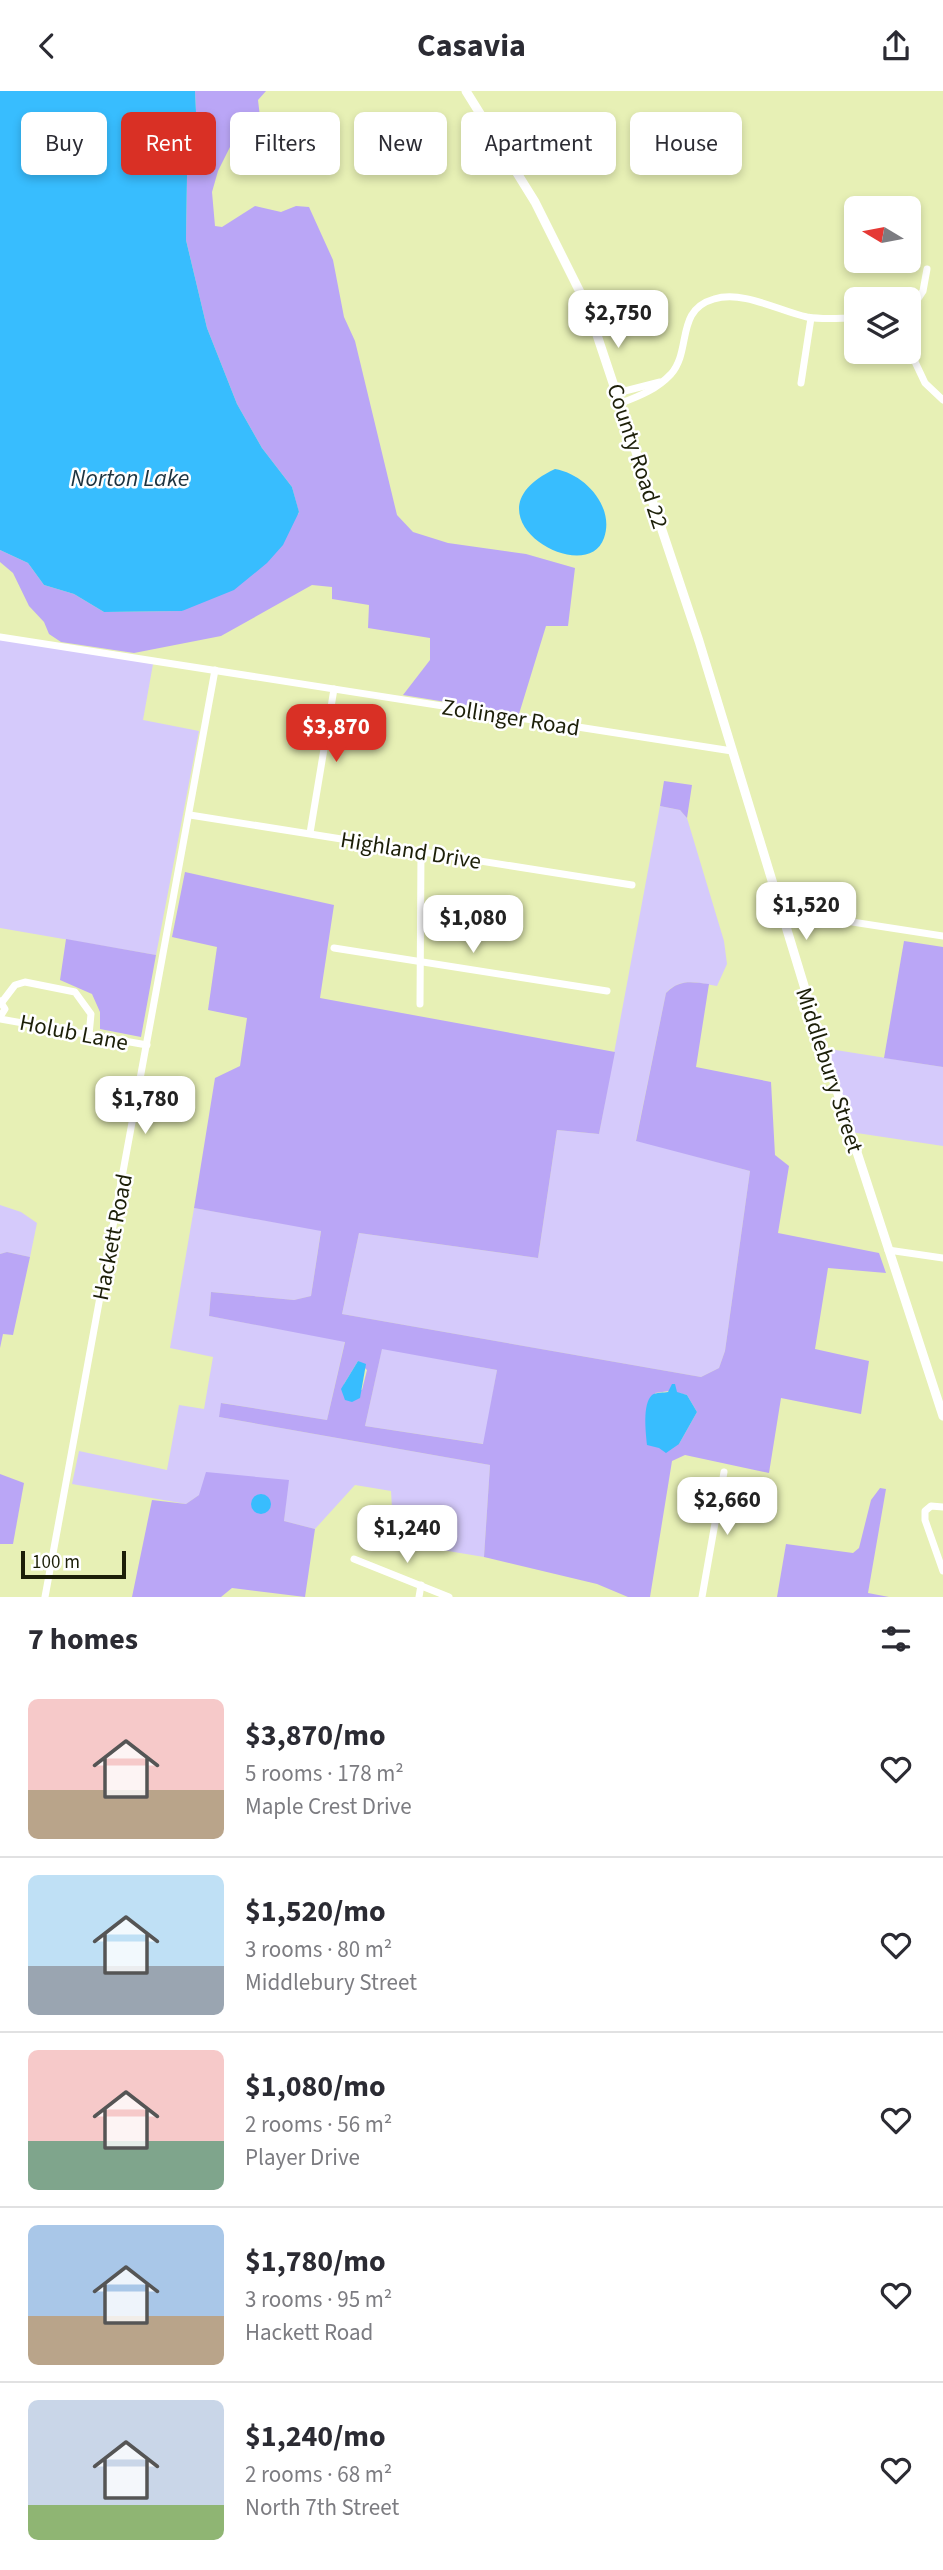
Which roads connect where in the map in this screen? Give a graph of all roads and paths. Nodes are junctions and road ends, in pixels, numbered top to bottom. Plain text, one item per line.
1 (466, 91) edge
2 (928, 269) dead end
3 (921, 294) edge
4 (811, 318) junction
5 (844, 318) edge
6 (916, 364) edge
7 (661, 382) junction
8 (801, 383) dead end
9 (617, 393) junction
10 (943, 400) edge
11 (621, 403) junction
12 (0, 637) edge
13 (699, 641) joint
14 (215, 670) junction
15 (334, 689) junction
16 (732, 751) junction
17 (190, 815) junction
18 (310, 833) junction
19 (421, 852) junction
20 (632, 885) dead end
21 (781, 911) junction
22 (943, 936) edge
23 (334, 948) dead end
24 (419, 961) junction
25 (607, 991) dead end
26 (1, 1001) edge
27 (421, 1004) dead end
28 (0, 1018) edge
29 (89, 1035) junction
30 (147, 1045) junction
31 (888, 1250) junction
32 (943, 1258) edge
33 (943, 1416) edge
34 (724, 1472) dead end
35 (943, 1507) edge
36 (354, 1559) dead end
37 (943, 1571) edge
38 (421, 1585) junction
39 (45, 1597) edge
40 (419, 1597) edge
41 (449, 1597) edge
42 (702, 1597) edge

1 - 9 main road, County Road 22
2 - 3 street
4 - 5 street
4 - 7 street
4 - 8 street
6 - 10 street
7 - 9 street
7 - 11 street
9 - 11 main road, County Road 22
11 - 13 main road, County Road 22
12 - 14 street, Zollinger Road
13 - 16 main road, Middlebury Street
14 - 15 street, Zollinger Road
14 - 17 street, Hackett Road
15 - 16 street, Zollinger Road
15 - 18 street
16 - 21 main road, Middlebury Street
17 - 18 street, Highland Drive
17 - 30 street, Hackett Road
18 - 19 street, Highland Drive
19 - 20 street, Highland Drive
19 - 24 street
21 - 22 street
21 - 31 main road, Middlebury Street
23 - 24 street
24 - 25 street
24 - 27 street
26 - 28 street
26 - 29 street
28 - 29 street, Holub Lane
29 - 30 street, Holub Lane
30 - 39 street, Hackett Road
31 - 32 street
31 - 33 main road, Middlebury Street
34 - 42 street
35 - 37 street
36 - 38 street
38 - 40 street
38 - 41 street

